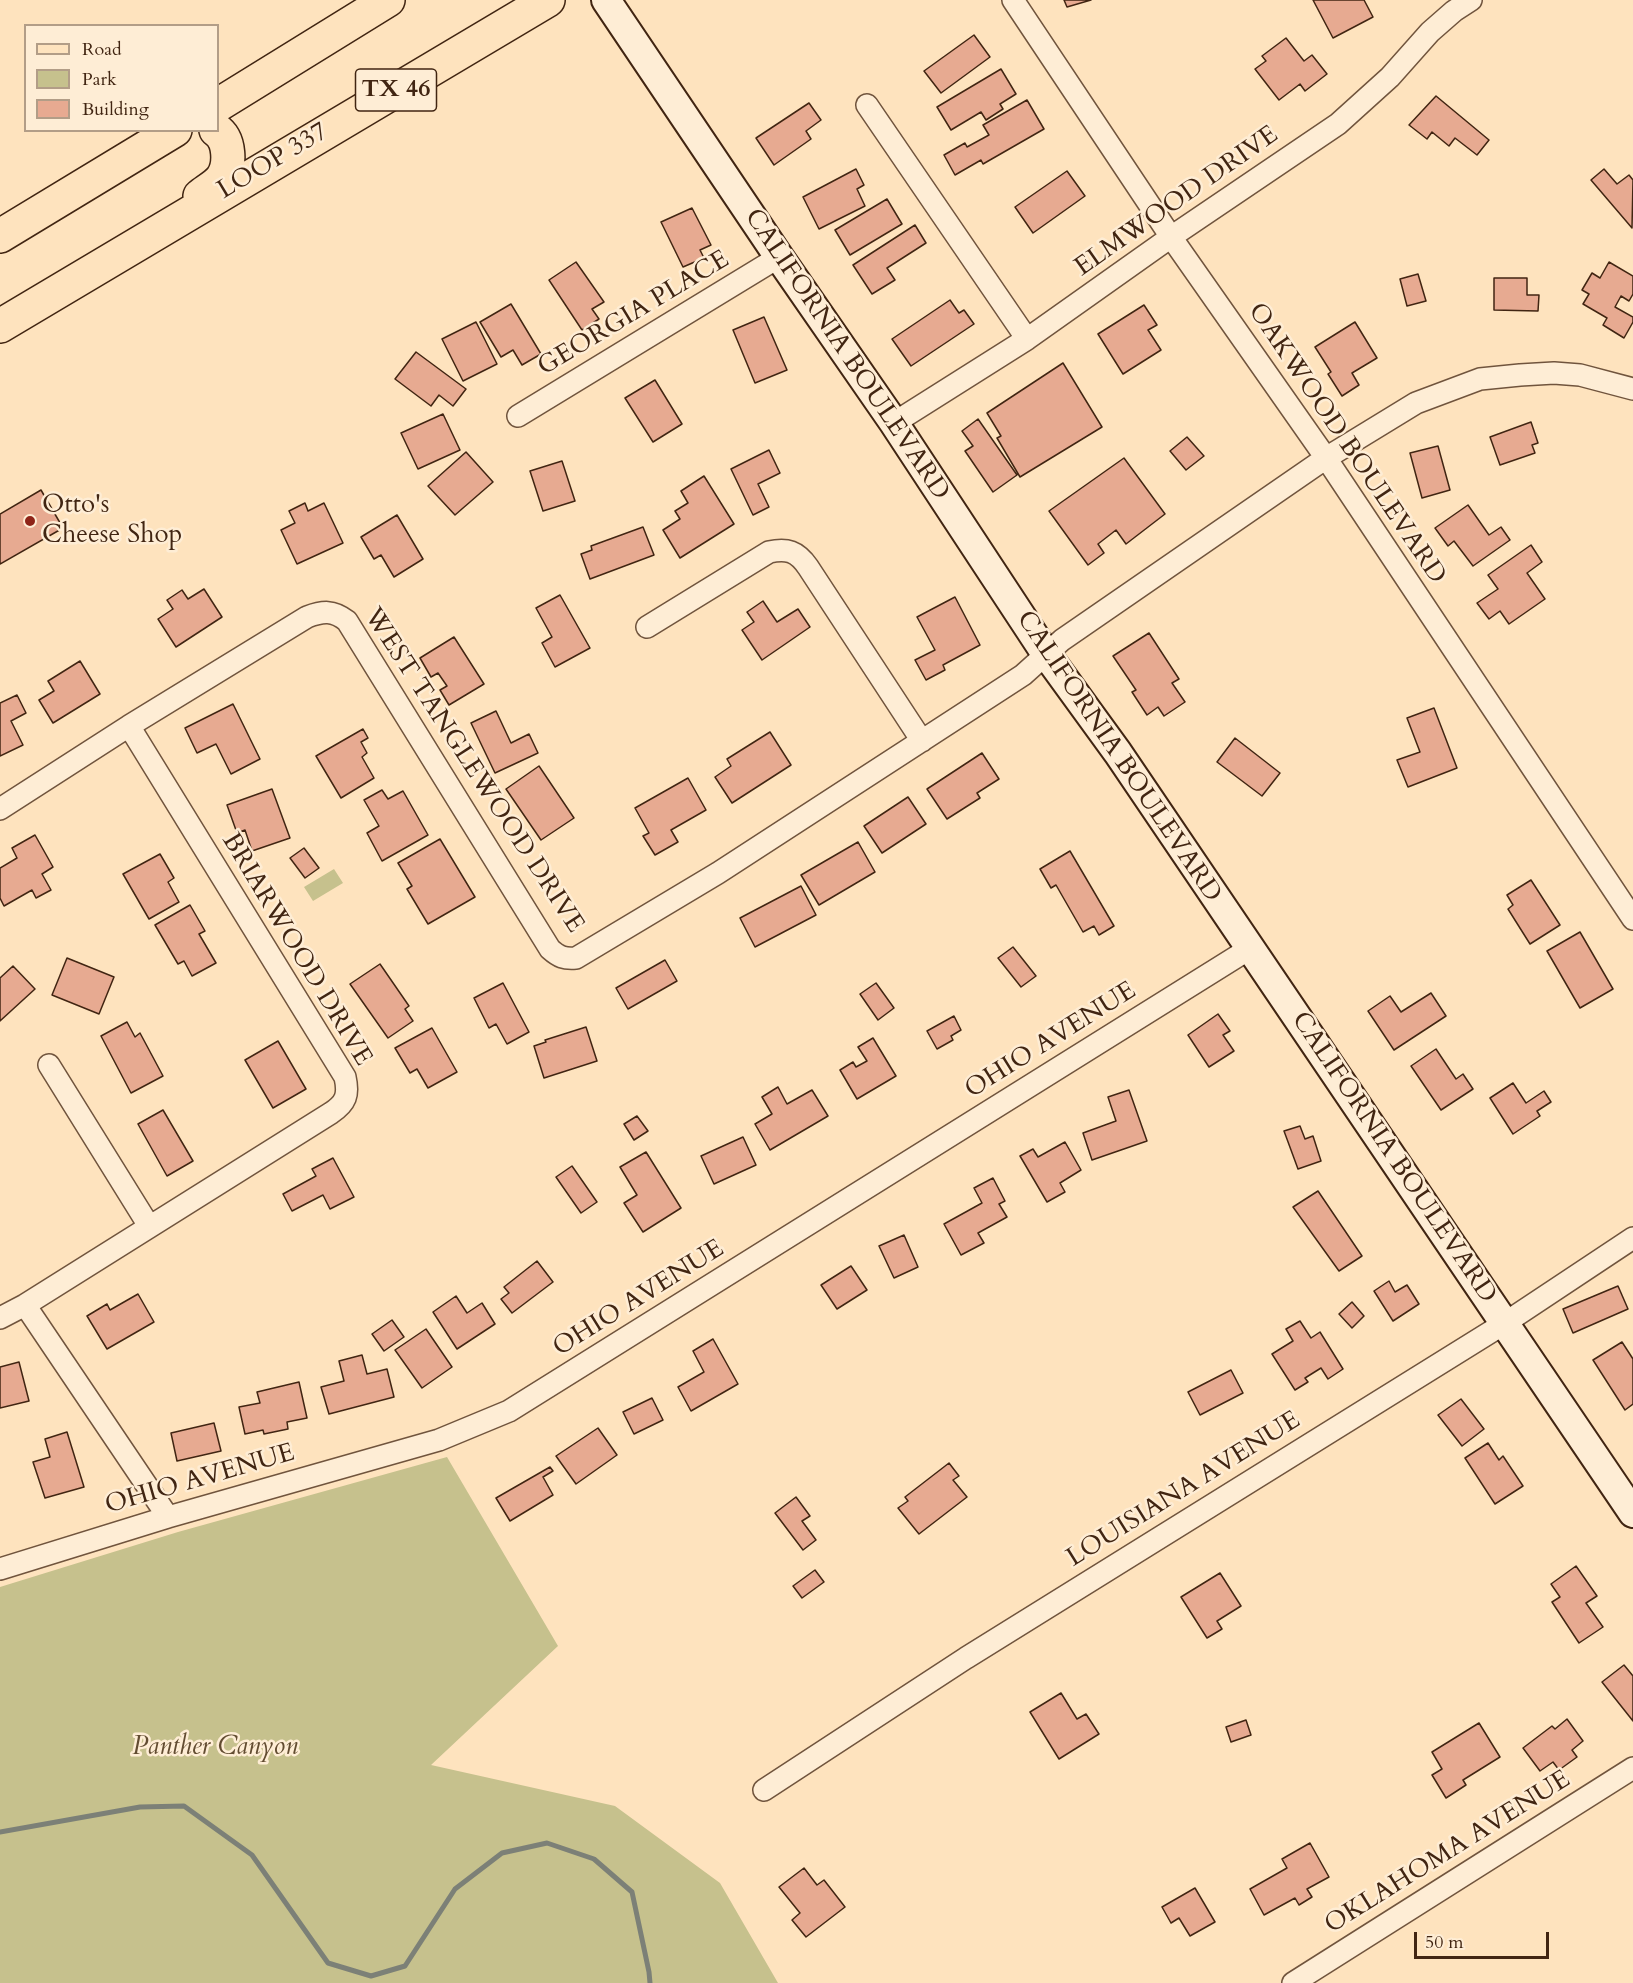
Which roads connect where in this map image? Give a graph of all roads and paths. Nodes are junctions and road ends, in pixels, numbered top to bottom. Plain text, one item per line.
1 (388, 0) edge
2 (548, 0) edge
3 (606, 0) edge
4 (1013, 0) edge
5 (1471, 0) edge
6 (219, 104) edge
7 (867, 105) dead end
8 (173, 132) edge
9 (219, 132) edge
10 (159, 230) junction
11 (0, 236) edge
12 (1171, 237) junction
13 (778, 257) junction
14 (0, 326) edge
15 (1027, 339) junction
16 (1633, 389) edge
17 (518, 417) dead end
18 (894, 423) junction
19 (1326, 458) junction
20 (647, 627) dead end
21 (1046, 654) junction
22 (129, 726) junction
23 (922, 741) junction
24 (0, 809) edge
25 (1633, 919) edge
26 (1249, 949) junction
27 (49, 1065) dead end
28 (149, 1226) junction
29 (1633, 1238) edge
30 (24, 1305) junction
31 (0, 1318) edge
32 (1505, 1323) junction
33 (1633, 1513) edge
34 (168, 1517) junction
35 (0, 1569) edge
36 (1633, 1768) edge
37 (764, 1790) dead end
38 (1293, 1983) edge

1 - 6 main road
2 - 10 main road, LOOP 337 / TX 46
3 - 13 street, CALIFORNIA BOULEVARD
4 - 12 street, OAKWOOD BOULEVARD
5 - 12 street, ELMWOOD DRIVE
7 - 15 street
8 - 11 main road
9 - 10 main road
10 - 14 main road, LOOP 337 / TX 46
12 - 15 street, ELMWOOD DRIVE
12 - 19 street, OAKWOOD BOULEVARD
13 - 17 street, GEORGIA PLACE
13 - 18 street, CALIFORNIA BOULEVARD
15 - 18 street, ELMWOOD DRIVE
16 - 19 street, WEST TANGLEWOOD DRIVE
18 - 21 street, CALIFORNIA BOULEVARD
19 - 21 street, WEST TANGLEWOOD DRIVE
19 - 25 street, OAKWOOD BOULEVARD
20 - 23 street
21 - 23 street, WEST TANGLEWOOD DRIVE
21 - 26 street, CALIFORNIA BOULEVARD
22 - 23 street, WEST TANGLEWOOD DRIVE
22 - 24 street, WEST TANGLEWOOD DRIVE
22 - 28 street, BRIARWOOD DRIVE
26 - 32 street, CALIFORNIA BOULEVARD
26 - 34 street, OHIO AVENUE
27 - 28 street
28 - 30 street, BRIARWOOD DRIVE
29 - 32 street, LOUISIANA AVENUE
30 - 31 street, BRIARWOOD DRIVE
30 - 34 street
32 - 33 street, CALIFORNIA BOULEVARD
32 - 37 street, LOUISIANA AVENUE
34 - 35 street, OHIO AVENUE
36 - 38 street, OKLAHOMA AVENUE

